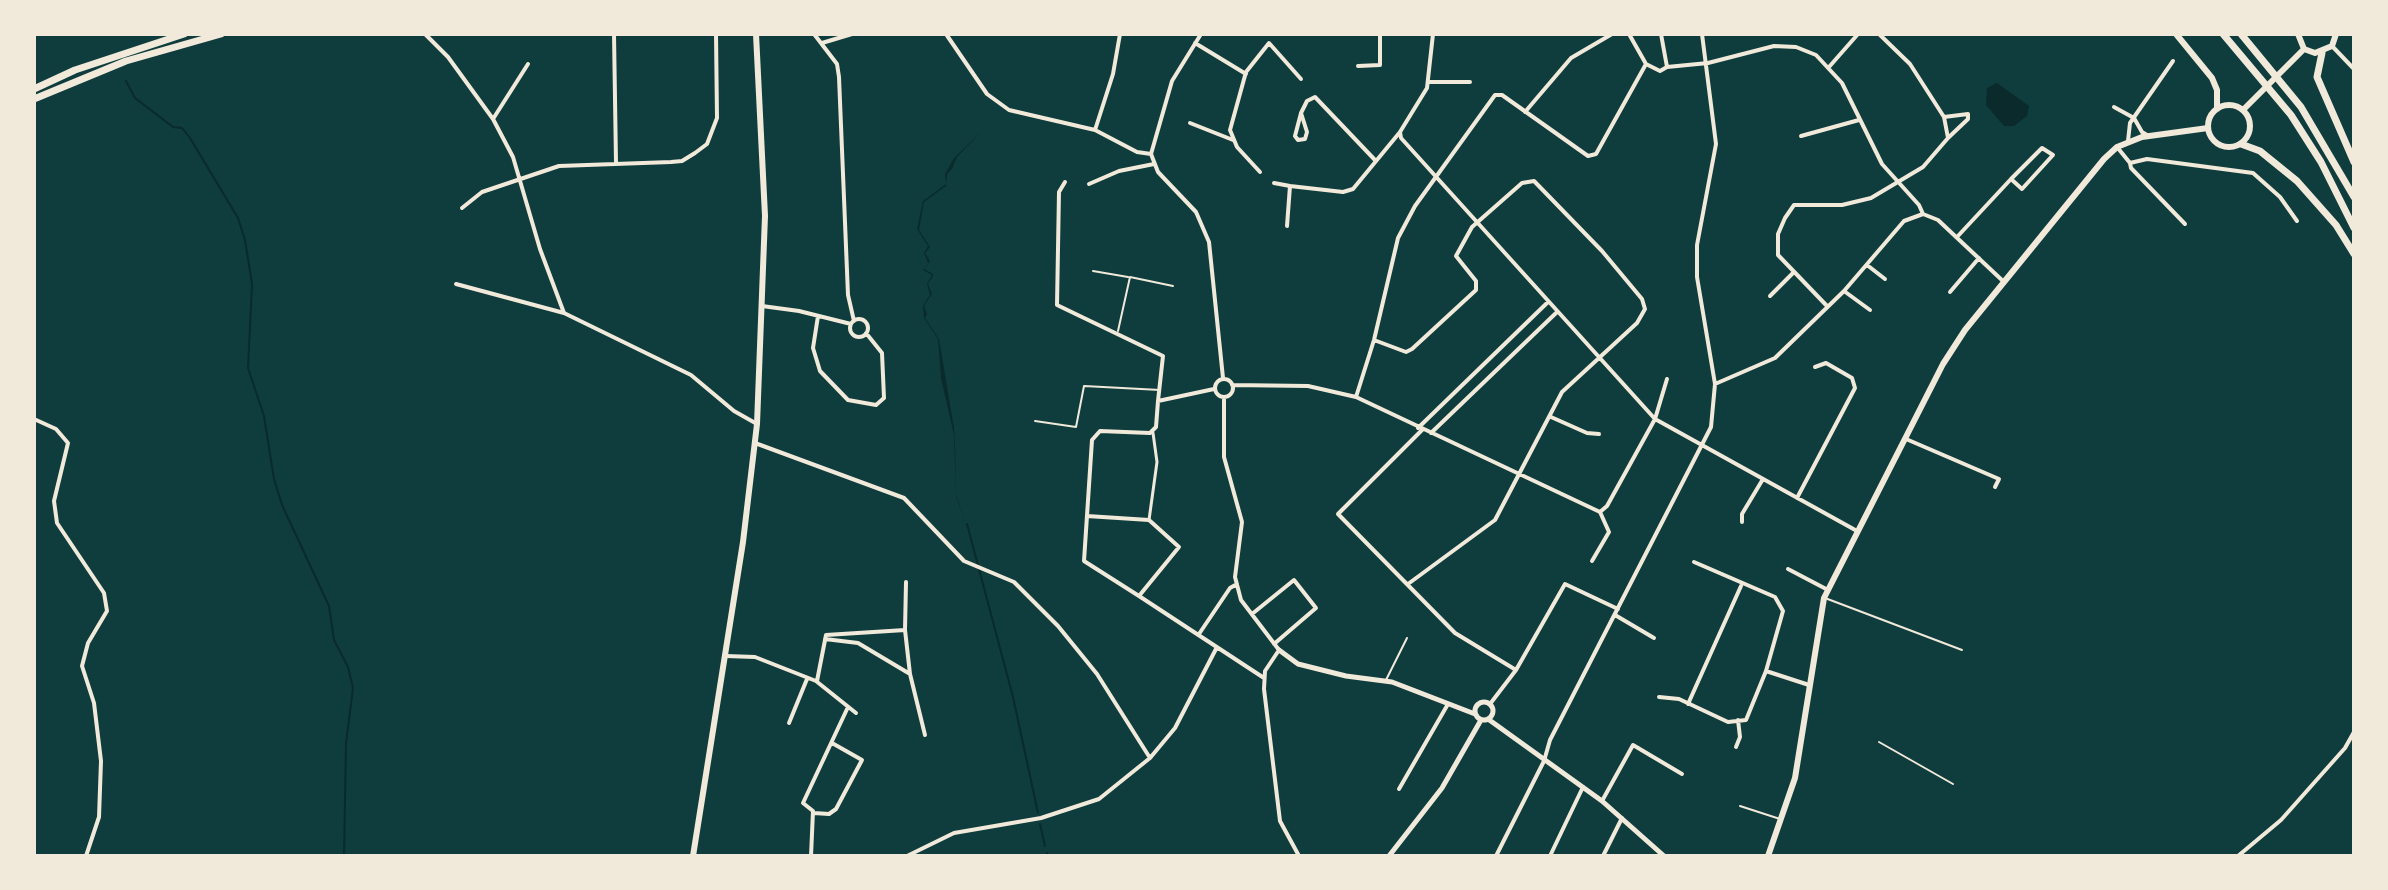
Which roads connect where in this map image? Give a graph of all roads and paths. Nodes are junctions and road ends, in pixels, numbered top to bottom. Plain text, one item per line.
1 (184, 34) edge
2 (221, 34) edge
3 (425, 34) edge
4 (614, 34) edge
5 (716, 34) edge
6 (756, 34) edge
7 (814, 34) edge
8 (852, 34) edge
9 (946, 34) edge
10 (1120, 34) edge
11 (1201, 34) edge
12 (1380, 34) edge
13 (1433, 34) edge
14 (1494, 34) edge
15 (1504, 34) edge
16 (1612, 34) edge
17 (1629, 34) edge
18 (1661, 34) edge
19 (1702, 34) edge
20 (1858, 34) edge
21 (1879, 34) edge
22 (2176, 34) edge
23 (2223, 34) edge
24 (2241, 34) edge
25 (2298, 34) edge
26 (2336, 34) edge
27 (822, 43) junction
28 (1195, 43) junction
29 (2332, 46) junction
30 (2304, 49) junction
31 (2322, 53) junction
32 (2173, 61) dead end
33 (1708, 63) junction
34 (528, 64) dead end
35 (1646, 64) junction
36 (1358, 66) dead end
37 (1667, 67) junction
38 (1829, 67) junction
39 (2354, 69) edge
40 (1246, 74) junction
41 (1301, 79) dead end
42 (1428, 82) junction
43 (1470, 82) dead end
44 (34, 89) edge
45 (34, 99) edge
46 (2114, 107) dead end
47 (2217, 109) junction
48 (2243, 110) junction
49 (1525, 112) junction
50 (1301, 113) junction
51 (1944, 117) junction
52 (2134, 118) junction
53 (493, 119) junction
54 (1859, 120) junction
55 (1190, 123) dead end
56 (2208, 128) junction
57 (1095, 130) junction
58 (1400, 132) junction
59 (1801, 136) dead end
60 (2150, 136) junction
61 (1948, 138) junction
62 (1233, 140) junction
63 (2128, 141) junction
64 (2241, 144) junction
65 (2117, 147) junction
66 (1151, 154) junction
67 (1375, 160) junction
68 (2354, 162) edge
69 (616, 163) junction
70 (2130, 163) junction
71 (1154, 164) junction
72 (1260, 172) dead end
73 (1436, 176) junction
74 (522, 179) junction
75 (2011, 179) junction
76 (1065, 182) dead end
77 (1274, 183) dead end
78 (1089, 184) dead end
79 (1899, 184) junction
80 (1290, 186) junction
81 (2354, 197) edge
82 (462, 208) dead end
83 (1923, 214) junction
84 (1476, 221) junction
85 (2297, 221) dead end
86 (2185, 224) dead end
87 (1287, 226) dead end
88 (2354, 228) edge
89 (1956, 237) junction
90 (2354, 254) edge
91 (1979, 258) junction
92 (1867, 265) junction
93 (1093, 271) dead end
94 (1794, 272) junction
95 (1130, 277) junction
96 (1885, 279) dead end
97 (2004, 282) junction
98 (456, 284) dead end
99 (1173, 286) dead end
100 (1844, 291) junction
101 (1950, 292) dead end
102 (1770, 296) dead end
103 (1548, 302) junction
104 (760, 306) junction
105 (1827, 306) junction
106 (1870, 310) dead end
107 (1557, 312) junction
108 (564, 313) junction
109 (818, 316) junction
110 (853, 322) junction
111 (866, 333) junction
112 (1118, 333) junction
113 (1374, 340) junction
114 (1598, 358) junction
115 (1815, 367) dead end
116 (1223, 378) junction
117 (1667, 379) dead end
118 (1715, 384) junction
119 (1232, 385) junction
120 (1214, 389) junction
121 (1160, 390) junction
122 (1224, 397) junction
123 (1356, 397) junction
124 (1158, 401) junction
125 (1551, 417) junction
126 (34, 419) edge
127 (1655, 419) junction
128 (1035, 421) dead end
129 (757, 424) junction
130 (1420, 429) junction
131 (1152, 431) junction
132 (1431, 433) junction
133 (1599, 434) dead end
134 (1904, 438) junction
135 (755, 443) junction
136 (1704, 447) junction
137 (1517, 476) junction
138 (1763, 479) junction
139 (1995, 487) dead end
140 (1797, 498) junction
141 (1600, 512) junction
142 (1087, 516) junction
143 (1149, 520) junction
144 (1742, 522) dead end
145 (1857, 531) junction
146 (1592, 561) dead end
147 (1694, 562) dead end
148 (1788, 569) dead end
149 (906, 582) dead end
150 (1237, 584) junction
151 (1408, 584) junction
152 (1742, 585) junction
153 (1828, 590) junction
154 (1139, 596) junction
155 (1824, 598) junction
156 (1618, 609) junction
157 (1251, 614) junction
158 (1615, 615) junction
159 (905, 630) junction
160 (859, 633) junction
161 (1199, 634) junction
162 (826, 637) junction
163 (1407, 638) dead end
164 (1654, 638) dead end
165 (858, 643) junction
166 (1274, 644) junction
167 (1217, 647) junction
168 (1279, 650) junction
169 (1962, 650) dead end
170 (725, 656) junction
171 (1516, 670) junction
172 (1766, 671) junction
173 (910, 674) junction
174 (1264, 678) junction
175 (807, 679) junction
176 (816, 681) junction
177 (1385, 681) junction
178 (1809, 685) junction
179 (1659, 697) dead end
180 (1448, 704) junction
181 (1490, 704) junction
182 (1688, 704) junction
183 (848, 707) junction
184 (856, 713) dead end
185 (1475, 714) junction
186 (1488, 719) junction
187 (1481, 720) junction
188 (1738, 720) junction
189 (789, 723) dead end
190 (2354, 732) edge
191 (925, 735) dead end
192 (1879, 742) dead end
193 (832, 743) junction
194 (1736, 747) dead end
195 (1150, 758) junction
196 (1544, 761) junction
197 (1682, 774) dead end
198 (1953, 784) dead end
199 (1583, 787) junction
200 (1399, 789) dead end
201 (1602, 801) junction
202 (1740, 806) dead end
203 (813, 813) junction
204 (1622, 818) junction
205 (1781, 819) junction
206 (86, 856) edge
207 (693, 856) edge
208 (811, 856) edge
209 (907, 856) edge
210 (1299, 856) edge
211 (1389, 856) edge
212 (1496, 856) edge
213 (1550, 856) edge
214 (1603, 856) edge
215 (1664, 856) edge
216 (1768, 856) edge
217 (2238, 856) edge

1 - 44 highway
2 - 45 highway
3 - 53 street
4 - 69 street
5 - 69 street
6 - 104 main road
7 - 27 street
8 - 27 street
9 - 57 street
10 - 57 street
11 - 28 street
12 - 36 street
13 - 42 street
14 - 15 street
16 - 49 street
17 - 35 street
18 - 37 street
19 - 33 street
20 - 38 street
21 - 51 street
22 - 47 main road
23 - 88 highway
24 - 81 highway
25 - 30 main road
26 - 29 main road
27 - 110 street
28 - 40 street
28 - 66 street
29 - 31 main road
29 - 39 street
30 - 31 main road
30 - 48 main road
31 - 68 highway
32 - 52 street
33 - 37 street
33 - 38 street
33 - 118 street
34 - 53 street
35 - 37 street
35 - 49 street
38 - 54 street
40 - 41 street
40 - 62 street
42 - 43 street
42 - 58 street
46 - 52 street
47 - 48 main road
47 - 56 main road
48 - 64 main road
49 - 73 street
50 - 50 street
50 - 67 street
51 - 61 street
51 - 61 street
52 - 60 street
52 - 63 street
53 - 74 street
54 - 59 street
54 - 79 street
55 - 62 street
56 - 60 main road
56 - 64 main road
57 - 66 street
58 - 67 street
58 - 73 street
60 - 63 main road
61 - 79 street
62 - 72 street
63 - 65 main road
64 - 90 highway
65 - 70 street
65 - 97 main road
66 - 71 street
67 - 80 street
69 - 74 street
70 - 85 street
70 - 86 street
71 - 78 street
71 - 116 street
73 - 84 street
73 - 113 street
74 - 82 street
74 - 108 street
75 - 75 street
75 - 89 street
76 - 112 street
77 - 80 street
79 - 83 street
79 - 94 street
80 - 87 street
83 - 89 street
83 - 92 street
84 - 103 street
84 - 113 street
84 - 114 street
89 - 91 street
91 - 97 street
91 - 101 street
92 - 96 street
92 - 100 street
93 - 95 lane
94 - 102 street
94 - 105 street
95 - 99 lane
95 - 112 lane
97 - 134 main road
98 - 108 street
100 - 105 street
100 - 106 street
103 - 107 street
103 - 130 street
104 - 109 street
104 - 129 main road
105 - 118 street
107 - 114 street
107 - 132 street
108 - 129 street
109 - 110 street
109 - 111 street
110 - 111 street
110 - 111 street
112 - 121 street
113 - 123 street
114 - 125 street
114 - 127 street
115 - 140 street
116 - 119 street
116 - 120 street
117 - 127 street
118 - 136 street
119 - 122 street
119 - 123 street
120 - 122 street
120 - 124 street
121 - 124 street
121 - 128 lane
122 - 150 street
123 - 130 street
124 - 131 street
125 - 133 street
125 - 137 street
126 - 206 street
127 - 136 street
127 - 141 street
129 - 135 main road
130 - 132 street
130 - 151 street
131 - 142 street
131 - 143 street
132 - 137 street
134 - 139 street
134 - 145 main road
135 - 170 main road
135 - 195 street
136 - 138 street
136 - 156 street
137 - 141 street
137 - 151 street
138 - 140 street
138 - 144 street
140 - 145 street
141 - 146 street
142 - 143 street
142 - 154 street
143 - 154 street
145 - 153 main road
147 - 152 street
148 - 153 street
149 - 159 street
150 - 157 street
150 - 161 street
151 - 171 street
152 - 172 street
152 - 182 street
153 - 155 main road
154 - 161 street
155 - 169 lane
155 - 178 main road
156 - 158 street
156 - 171 street
157 - 166 street
157 - 166 street
158 - 164 street
158 - 196 street
159 - 160 street
159 - 173 street
160 - 162 street
160 - 165 street
161 - 167 street
162 - 165 street
162 - 176 street
163 - 177 lane
165 - 173 street
166 - 168 street
167 - 174 street
167 - 195 street
168 - 174 street
168 - 177 street
170 - 175 street
170 - 207 main road
171 - 181 street
172 - 178 street
172 - 188 street
173 - 191 street
174 - 210 street
175 - 176 street
175 - 189 street
176 - 183 street
177 - 180 street
178 - 205 main road
179 - 182 street
180 - 185 street
180 - 200 street
181 - 185 street
181 - 186 street
182 - 188 street
183 - 184 street
183 - 193 street
185 - 187 street
186 - 187 street
186 - 196 street
187 - 211 street
188 - 194 street
190 - 217 street
192 - 198 lane
193 - 203 street
193 - 203 street
195 - 209 street
196 - 199 street
196 - 212 street
197 - 201 street
199 - 201 street
199 - 213 street
201 - 204 street
202 - 205 lane
203 - 208 street
204 - 214 street
204 - 215 street
205 - 216 main road

